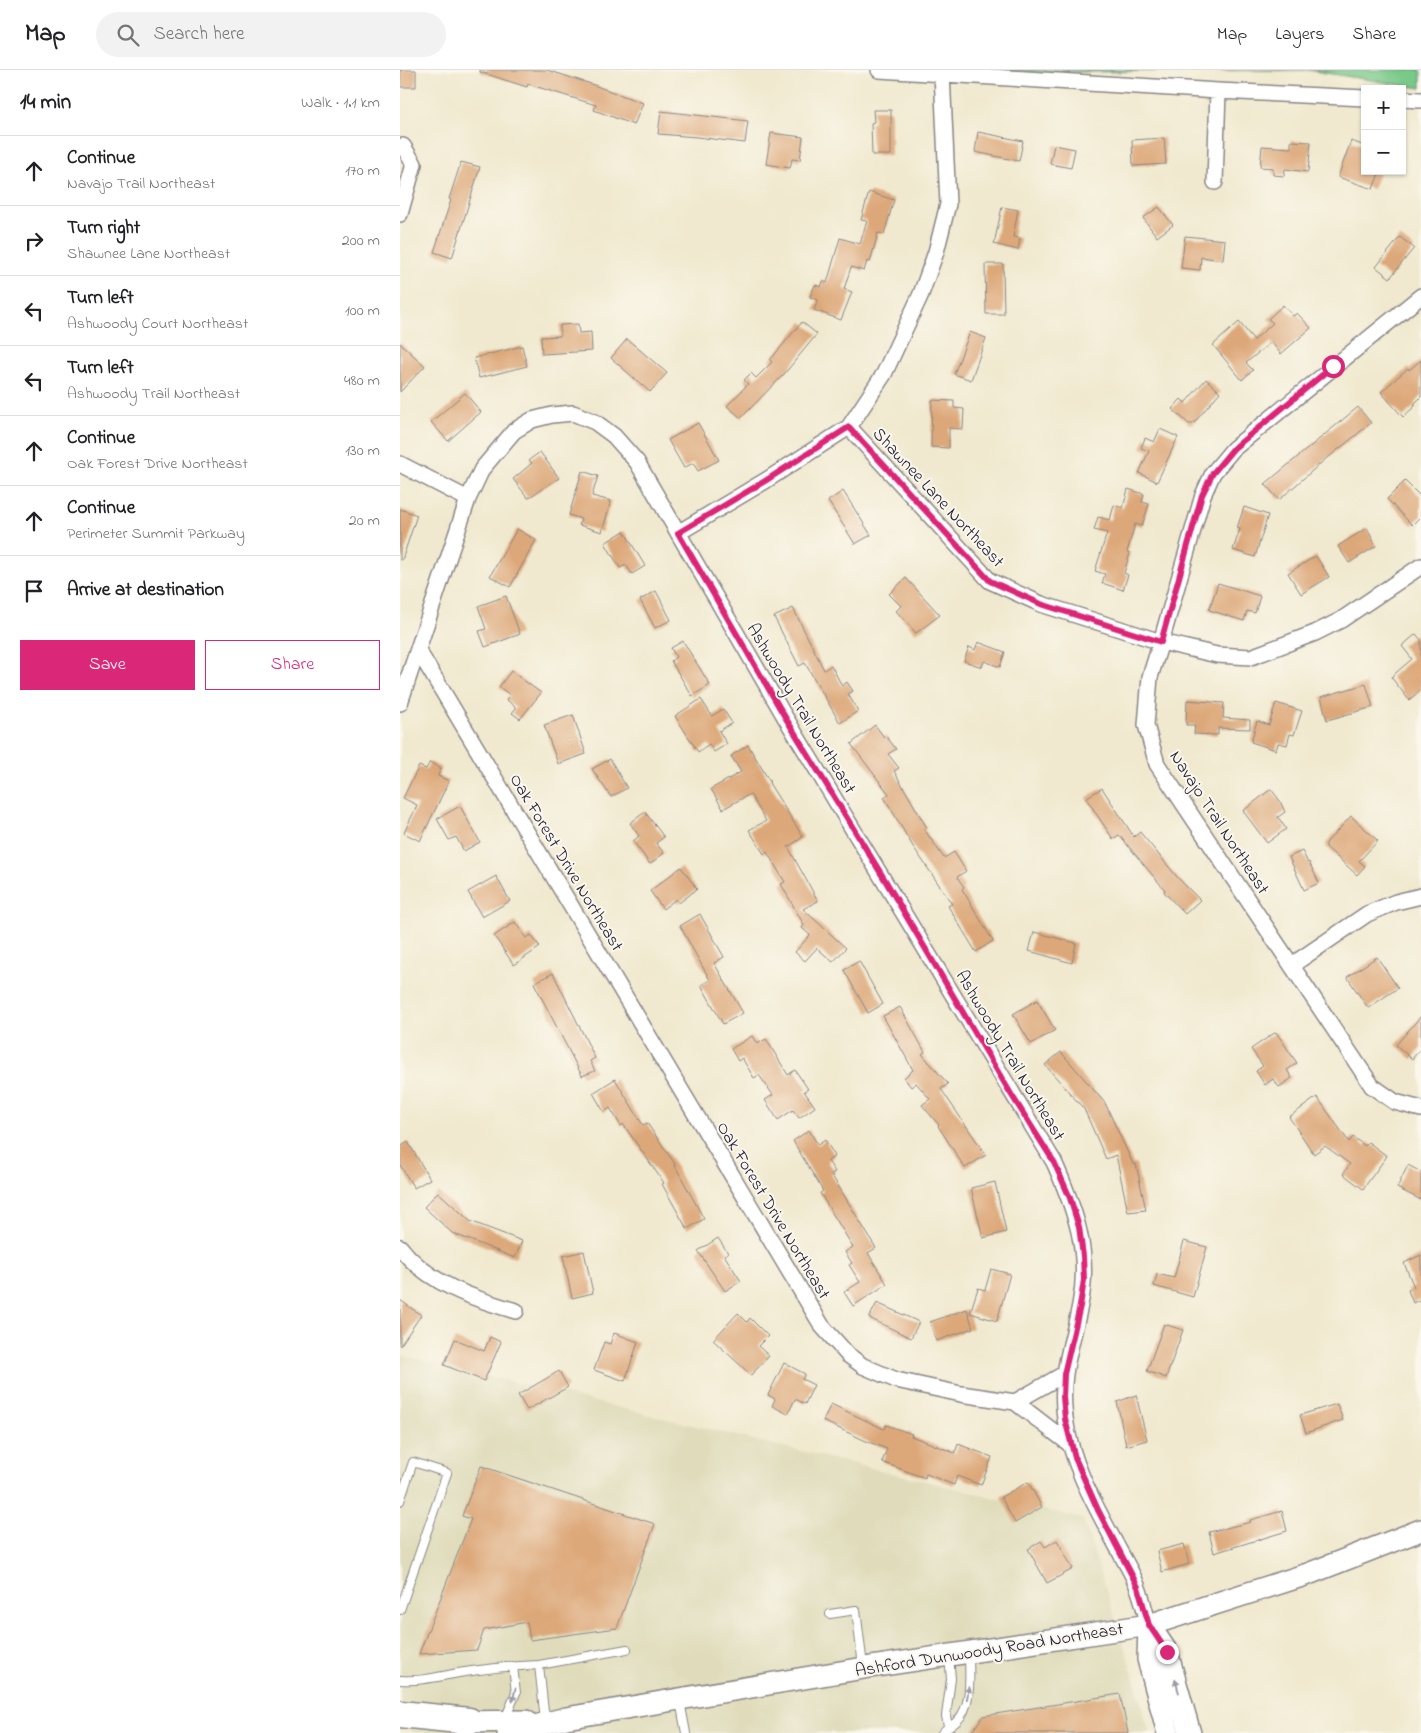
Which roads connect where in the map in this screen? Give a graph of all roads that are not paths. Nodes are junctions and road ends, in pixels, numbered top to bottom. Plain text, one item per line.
1 (879, 70) edge
2 (942, 73) junction
3 (1218, 91) junction
4 (1361, 98) edge
5 (1406, 99) edge
6 (1421, 100) edge
7 (403, 146) dead end
8 (1215, 182) dead end
9 (400, 214) edge
10 (1421, 296) edge
11 (849, 427) junction
12 (400, 464) edge
13 (468, 499) junction
14 (678, 533) junction
15 (1421, 566) edge
16 (1161, 642) junction
17 (418, 650) junction
18 (400, 703) edge
19 (1421, 896) edge
20 (1292, 965) junction
21 (1421, 1109) edge
22 (400, 1247) edge
23 (516, 1311) dead end
24 (1064, 1374) junction
25 (1015, 1402) junction
26 (1072, 1445) junction
27 (400, 1501) edge
28 (1421, 1530) edge
29 (400, 1610) edge
30 (830, 1614) dead end
31 (1149, 1625) junction
32 (627, 1649) dead end
33 (959, 1654) junction
34 (539, 1665) junction
35 (513, 1666) junction
36 (864, 1668) junction
37 (400, 1680) edge
38 (680, 1700) junction
39 (400, 1714) edge
40 (469, 1721) junction
41 (546, 1723) junction
42 (400, 1725) edge
43 (948, 1726) junction
44 (505, 1727) edge
45 (686, 1733) edge
46 (942, 1733) edge
47 (1168, 1733) edge
48 (1190, 1733) edge

1 - 2 street
2 - 3 street
2 - 11 street
3 - 4 street
3 - 8 street
5 - 6 street
7 - 9 street
10 - 16 street, Navajo Trail Northeast
11 - 14 street
11 - 16 street, Shawnee Lane Northeast
12 - 13 street
13 - 14 street, Ashwoody Trail Northeast
13 - 17 street, Ashwoody Trail Northeast
14 - 24 street, Ashwoody Trail Northeast
15 - 16 street, Shawnee Lane Northeast
16 - 20 street, Navajo Trail Northeast
17 - 18 street, Ashwoody Trail Northeast
17 - 25 street, Oak Forest Drive Northeast
19 - 20 street
20 - 21 street, Navajo Trail Northeast
22 - 23 street
24 - 25 street
24 - 26 street
25 - 26 street
26 - 31 street
27 - 29 lane
28 - 31 main road, Ashford Dunwoody Road Northeast
30 - 36 lane
31 - 33 main road, Ashford Dunwoody Road Northeast
31 - 47 main road
48 -> 31 main road
32 - 34 lane
33 - 36 main road, Ashford Dunwoody Road Northeast
33 - 43 lane
43 -> 33 lane
34 - 35 lane
34 - 41 lane
35 - 37 lane
35 -> 44 lane
36 - 38 main road, Ashford Dunwoody Road Northeast
38 - 41 main road, Ashford Dunwoody Road Northeast
38 - 45 lane
39 - 40 highway
40 - 42 main road, Ashford Dunwoody Road Northeast
40 - 44 main road, Ashford Dunwoody Road Northeast
41 - 44 main road, Ashford Dunwoody Road Northeast
43 - 46 lane

